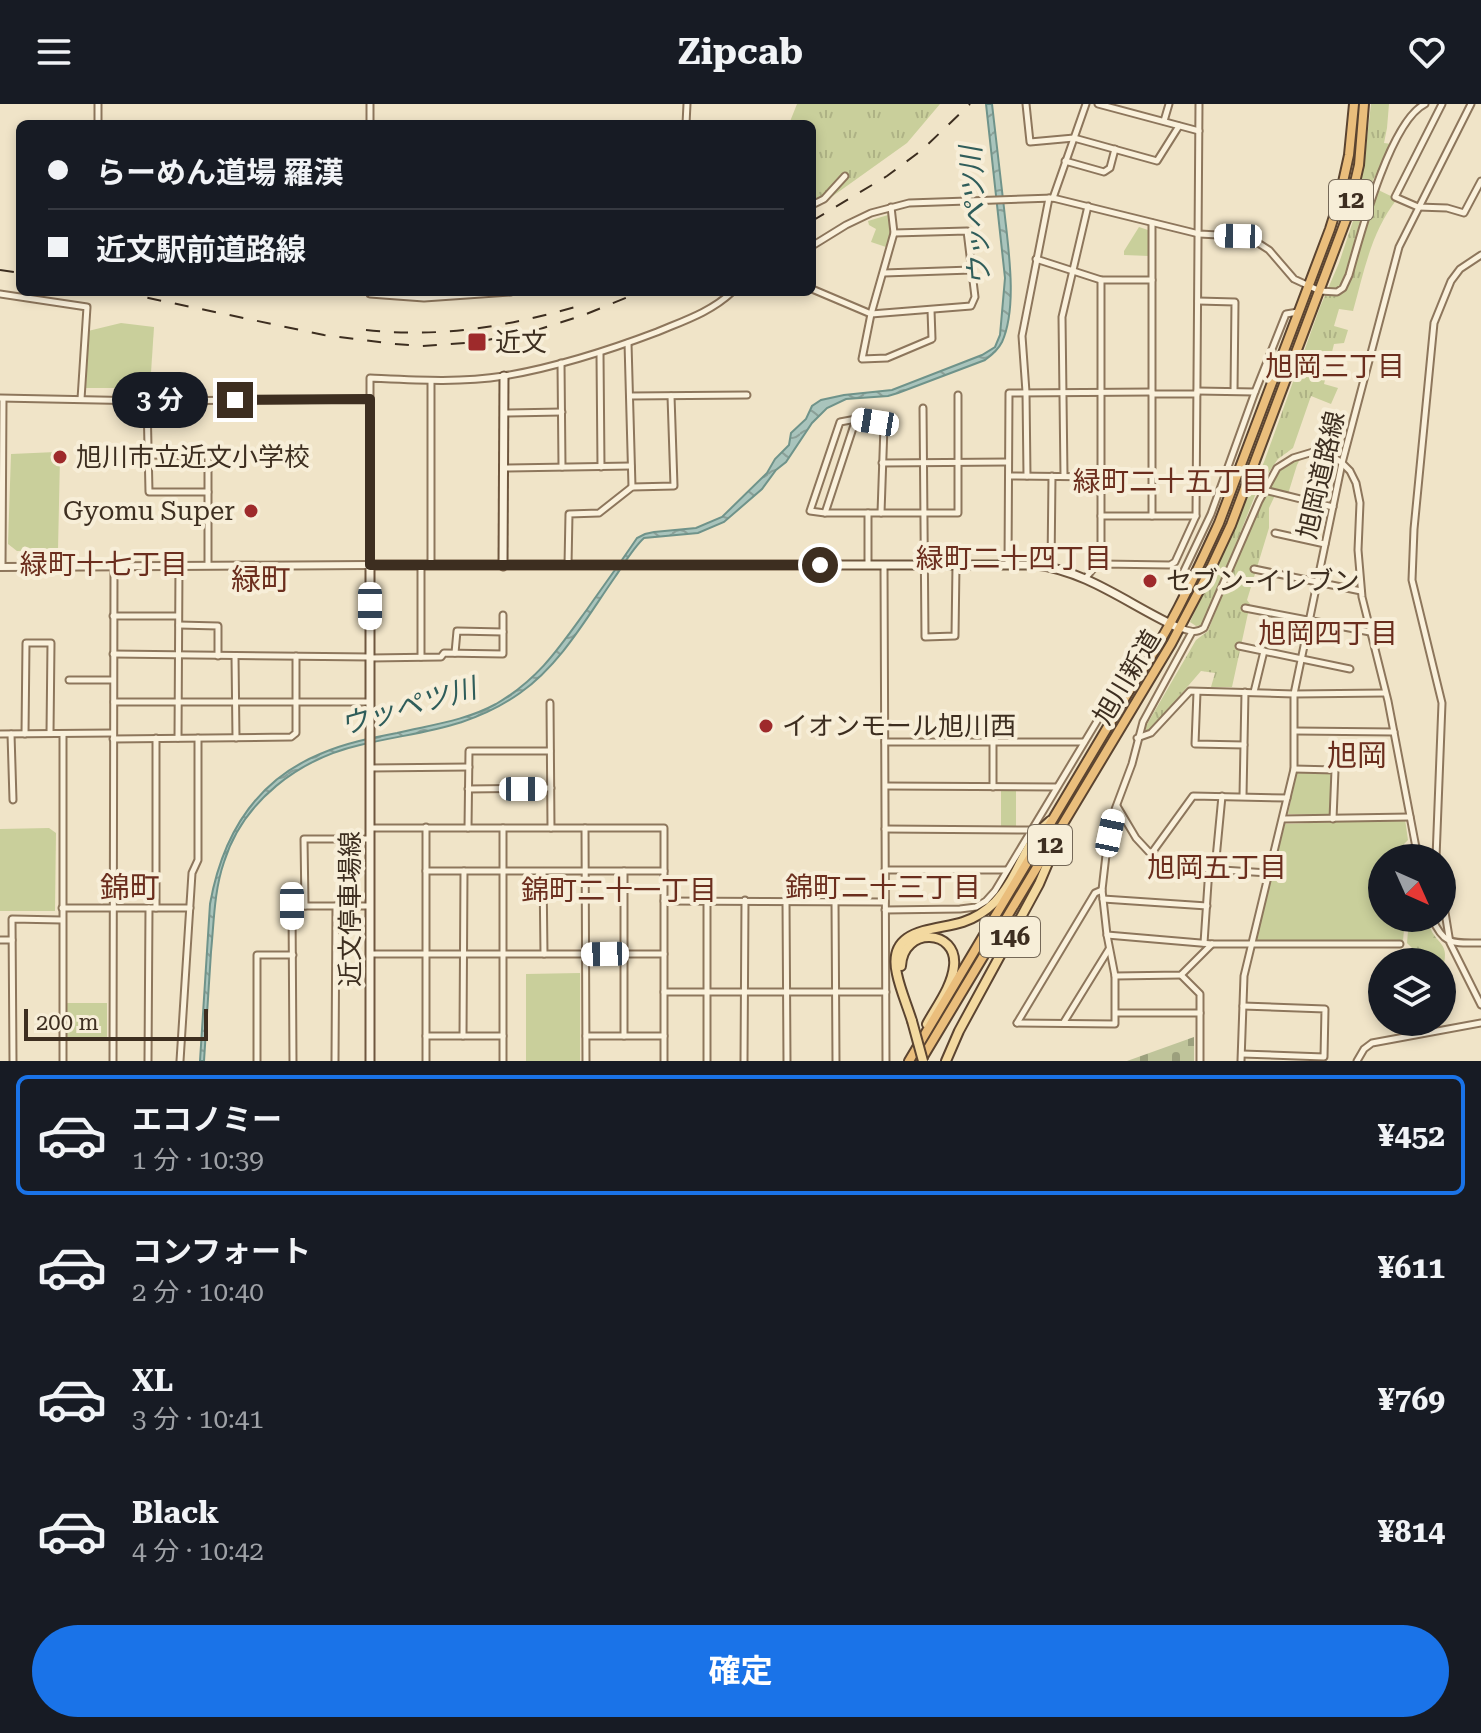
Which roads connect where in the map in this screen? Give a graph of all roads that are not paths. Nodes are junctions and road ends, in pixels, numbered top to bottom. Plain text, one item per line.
1 (1026, 104) edge
2 (1086, 104) edge
3 (1098, 104) edge
4 (1169, 104) edge
5 (1199, 104) edge
6 (1354, 104) edge
7 (1364, 104) edge
8 (1425, 104) edge
9 (1442, 104) edge
10 (1471, 104) edge
11 (1414, 108) edge
12 (1164, 121) junction
13 (1179, 126) junction
14 (1199, 131) junction
15 (1074, 138) junction
16 (1115, 149) junction
17 (1065, 161) junction
18 (845, 176) dead end
19 (1481, 181) edge
20 (1051, 198) junction
21 (816, 203) edge
22 (1088, 206) junction
23 (891, 207) junction
24 (1418, 207) junction
25 (1152, 223) junction
26 (894, 233) junction
27 (1199, 234) junction
28 (816, 244) edge
29 (1481, 255) edge
30 (1036, 259) junction
31 (971, 270) junction
32 (1073, 270) junction
33 (883, 273) junction
34 (1101, 280) junction
35 (1152, 280) junction
36 (1309, 287) junction
37 (816, 291) edge
38 (1320, 291) junction
39 (0, 294) edge
40 (397, 296) edge
41 (472, 296) edge
42 (727, 296) edge
43 (1198, 301) junction
44 (931, 310) junction
45 (1300, 311) junction
46 (871, 314) junction
47 (628, 343) junction
48 (600, 354) junction
49 (561, 363) junction
50 (504, 376) junction
51 (431, 381) junction
52 (1234, 391) junction
53 (1026, 392) junction
54 (1063, 392) junction
55 (1101, 392) junction
56 (1197, 392) junction
57 (1255, 392) junction
58 (1152, 393) junction
59 (747, 395) dead end
60 (958, 395) dead end
61 (631, 396) junction
62 (671, 396) junction
63 (1, 399) edge
64 (81, 399) junction
65 (370, 399) junction
66 (147, 401) junction
67 (923, 408) dead end
68 (562, 412) junction
69 (504, 413) junction
70 (856, 419) junction
71 (148, 455) junction
72 (923, 462) junction
73 (959, 462) junction
74 (1008, 462) junction
75 (882, 463) junction
76 (1342, 463) junction
77 (631, 466) junction
78 (562, 467) junction
79 (601, 467) junction
80 (504, 468) junction
81 (1009, 476) junction
82 (1027, 476) junction
83 (1052, 476) junction
84 (1064, 476) junction
85 (1101, 477) junction
86 (1, 481) edge
87 (632, 487) junction
88 (1264, 490) junction
89 (208, 492) junction
90 (1, 506) edge
91 (1333, 507) junction
92 (825, 513) junction
93 (868, 513) junction
94 (881, 513) junction
95 (924, 513) junction
96 (1101, 516) junction
97 (1152, 516) junction
98 (1196, 516) junction
99 (1275, 533) dead end
100 (1325, 544) junction
101 (1101, 564) junction
102 (114, 565) junction
103 (208, 565) junction
104 (370, 565) junction
105 (421, 565) junction
106 (431, 565) junction
107 (568, 565) junction
108 (868, 565) junction
109 (884, 565) junction
110 (924, 565) junction
111 (956, 565) junction
112 (1008, 565) junction
113 (179, 566) junction
114 (503, 566) junction
115 (1, 567) edge
116 (1051, 567) junction
117 (1254, 569) dead end
118 (1085, 579) junction
119 (1318, 583) junction
120 (1361, 591) junction
121 (1183, 597) junction
122 (1245, 608) dead end
123 (503, 615) dead end
124 (113, 616) junction
125 (178, 616) junction
126 (1309, 621) junction
127 (1170, 624) junction
128 (179, 625) junction
129 (1179, 628) junction
130 (503, 632) junction
131 (1192, 632) junction
132 (1370, 632) junction
133 (1239, 646) dead end
134 (1264, 651) junction
135 (455, 653) junction
136 (113, 654) junction
137 (178, 654) junction
138 (218, 656) junction
139 (235, 656) junction
140 (296, 656) junction
141 (421, 657) junction
142 (370, 658) junction
143 (1301, 658) junction
144 (1350, 669) dead end
145 (1142, 670) junction
146 (69, 680) dead end
147 (113, 680) junction
148 (1197, 692) junction
149 (1245, 692) junction
150 (1254, 692) junction
151 (1385, 693) junction
152 (1294, 694) junction
153 (114, 702) junction
154 (179, 702) junction
155 (235, 702) junction
156 (296, 702) junction
157 (370, 702) junction
158 (550, 703) dead end
159 (1295, 731) junction
160 (1394, 732) junction
161 (50, 733) junction
162 (0, 734) edge
163 (11, 734) junction
164 (25, 734) junction
165 (63, 734) junction
166 (113, 736) junction
167 (156, 738) junction
168 (178, 738) junction
169 (198, 738) junction
170 (236, 738) junction
171 (1137, 738) junction
172 (885, 742) junction
173 (993, 742) junction
174 (1084, 742) junction
175 (1244, 745) junction
176 (550, 751) junction
177 (469, 767) junction
178 (370, 768) junction
179 (1294, 769) junction
180 (886, 786) junction
181 (993, 787) junction
182 (1058, 787) junction
183 (551, 788) junction
184 (468, 789) junction
185 (1222, 796) junction
186 (1243, 796) junction
187 (1287, 798) junction
188 (13, 800) dead end
189 (1117, 806) junction
190 (1070, 811) junction
191 (1056, 815) junction
192 (1410, 817) junction
193 (1282, 819) junction
194 (1333, 819) junction
195 (426, 827) junction
196 (370, 828) junction
197 (468, 828) junction
198 (503, 828) junction
199 (551, 828) junction
200 (585, 828) junction
201 (885, 829) junction
202 (1032, 830) junction
203 (370, 839) junction
204 (1415, 844) edge
205 (1437, 844) edge
206 (1151, 854) junction
207 (1212, 868) junction
208 (885, 870) junction
209 (1008, 870) junction
210 (426, 871) junction
211 (464, 871) junction
212 (503, 871) junction
213 (585, 871) junction
214 (624, 871) junction
215 (664, 871) junction
216 (543, 872) junction
217 (1268, 873) junction
218 (1102, 890) junction
219 (1103, 899) junction
220 (745, 900) junction
221 (786, 900) junction
222 (664, 901) junction
223 (707, 901) junction
224 (835, 901) junction
225 (885, 902) junction
226 (305, 906) junction
227 (336, 906) junction
228 (370, 906) junction
229 (1207, 906) junction
230 (62, 908) junction
231 (113, 908) junction
232 (153, 908) junction
233 (190, 908) junction
234 (885, 910) junction
235 (62, 920) junction
236 (1438, 932) edge
237 (1448, 932) edge
238 (1107, 935) junction
239 (0, 940) edge
240 (12, 940) junction
241 (1204, 943) junction
242 (1450, 943) junction
243 (1481, 943) edge
244 (1212, 944) junction
245 (1400, 944) dead end
246 (1250, 945) junction
247 (1109, 948) junction
248 (370, 954) junction
249 (427, 954) junction
250 (464, 954) junction
251 (503, 954) junction
252 (544, 954) junction
253 (586, 954) junction
254 (625, 954) junction
255 (664, 954) junction
256 (293, 955) junction
257 (1181, 975) junction
258 (1115, 976) junction
259 (902, 989) junction
260 (664, 992) junction
261 (707, 992) junction
262 (744, 992) junction
263 (786, 992) junction
264 (836, 992) junction
265 (886, 992) junction
266 (1481, 1005) edge
267 (1243, 1006) junction
268 (1116, 1013) junction
269 (1200, 1013) junction
270 (1063, 1023) junction
271 (1481, 1023) edge
272 (426, 1036) junction
273 (463, 1036) junction
274 (503, 1036) junction
275 (586, 1036) junction
276 (624, 1036) junction
277 (664, 1036) junction
278 (1242, 1058) edge
279 (13, 1061) edge
280 (63, 1061) edge
281 (113, 1061) edge
282 (148, 1061) edge
283 (180, 1061) edge
284 (257, 1061) edge
285 (293, 1061) edge
286 (335, 1061) edge
287 (370, 1061) edge
288 (426, 1061) edge
289 (503, 1061) edge
290 (586, 1061) edge
291 (664, 1061) edge
292 (707, 1061) edge
293 (744, 1061) edge
294 (787, 1061) edge
295 (836, 1061) edge
296 (886, 1061) edge
297 (909, 1061) edge
298 (922, 1061) edge
299 (946, 1061) edge
300 (1200, 1061) edge
301 (1357, 1061) edge

1 - 15 street
2 - 15 street
3 - 12 street
4 - 12 street
5 - 14 street
6 - 36 highway, 旭川新道 / 12
7 - 38 highway, 旭川新道 / 12
8 - 11 street
9 - 24 street
10 - 24 street, 旭岡道路線
11 - 38 street
12 - 13 street
13 - 14 street
13 - 16 street
14 - 27 street
15 - 16 street
15 - 17 street
16 - 17 street
17 - 20 street
18 - 21 street
19 - 24 street
20 - 22 street
20 - 23 street
20 - 30 street
22 - 25 street
22 - 32 street
23 - 26 street
23 - 28 street
24 - 76 street, 旭岡道路線
25 - 27 street
25 - 35 street
26 - 31 street
26 - 33 street
27 - 36 street
27 - 43 street
29 - 205 street
30 - 32 street
30 - 53 street
31 - 33 street
31 - 44 street
32 - 34 street
32 - 54 street
33 - 46 street
34 - 35 street
34 - 55 street
35 - 58 street
36 - 38 street
36 - 45 highway, 旭川新道 / 12
37 - 46 street
38 - 129 highway, 旭川新道 / 12
39 - 64 street
40 - 41 street
42 - 47 street
43 - 52 street
43 - 56 street
44 - 46 street
44 - 46 street
45 - 57 street
45 - 121 highway, 旭川新道 / 12
47 - 48 street
47 - 61 street
48 - 49 street
48 - 79 street
49 - 50 street
49 - 68 street
50 - 51 street
50 - 69 main road
51 - 65 street
51 - 106 street
52 - 56 street
52 - 57 street
53 - 54 street
53 - 74 street
53 - 82 street
54 - 55 street
54 - 84 street
55 - 58 street
55 - 85 street
56 - 58 street
56 - 98 street
57 - 121 street
58 - 97 street
59 - 62 street
60 - 73 street
61 - 62 street
61 - 77 street
62 - 87 street
63 - 64 street
63 - 86 street
64 - 66 street
65 - 66 street
65 - 104 street
66 - 71 street
67 - 72 street
68 - 69 street
68 - 78 street
69 - 80 main road
70 - 75 street
70 - 92 street
70 - 92 street
71 - 89 street
71 - 89 street
72 - 73 street
72 - 75 street
72 - 95 street
73 - 74 street
73 - 95 street
74 - 81 street
75 - 94 street
76 - 88 street
76 - 91 street, 旭岡道路線
76 - 120 street
77 - 79 street
77 - 87 street
78 - 79 street
78 - 80 street
80 - 114 main road
81 - 82 street
81 - 112 street
82 - 83 street
83 - 84 street
83 - 116 street
84 - 85 street
85 - 96 street
86 - 90 street
87 - 107 street
88 - 91 street
88 - 131 street
89 - 103 street
90 - 115 street
91 - 100 street, 旭岡道路線
92 - 93 street
93 - 94 street
93 - 108 street
94 - 95 street
95 - 110 street
96 - 97 street
96 - 101 street
97 - 98 street
98 - 101 street
99 - 100 street
100 - 119 street, 旭岡道路線
101 - 118 street
102 - 113 street
102 - 115 street
102 - 124 street
103 - 104 street
103 - 113 street
104 - 105 main road
104 - 142 main road
105 - 106 main road
105 - 141 street
106 - 114 main road
107 - 108 main road
107 - 114 main road
108 - 109 main road
109 - 110 main road
109 - 172 street
110 - 111 main road
110 - 111 street
111 - 112 main road
112 - 116 main road
113 - 125 street
116 - 118 main road
117 - 119 street
118 - 127 main road
119 - 120 street
119 - 126 street, 旭岡道路線
120 - 132 street
121 - 127 highway, 旭川新道 / 12
122 - 126 street
123 - 130 street
124 - 125 street
124 - 136 street
125 - 128 street
126 - 132 street
126 - 143 street, 旭岡道路線
127 - 129 main road
127 - 145 highway, 旭川新道 / 12
128 - 137 street
128 - 138 street
129 - 131 street
129 - 190 highway, 旭川新道 / 12
130 - 135 street
130 - 135 street
131 - 171 street
132 - 151 street
133 - 134 street
134 - 143 street
134 - 150 street
135 - 141 street
136 - 137 street
136 - 147 street
137 - 138 street
137 - 154 street
138 - 139 street
139 - 140 street
139 - 155 street
140 - 142 street
140 - 156 street
141 - 142 street
142 - 157 main road
143 - 144 street
143 - 152 street, 旭岡道路線
145 - 174 street
145 - 191 highway, 旭川新道 / 12
146 - 147 street
147 - 153 street
148 - 149 street
148 - 171 street
148 - 175 street
149 - 150 street
149 - 175 street
150 - 152 street
151 - 152 street
151 - 160 street
152 - 159 street, 旭岡道路線
153 - 154 street
153 - 166 street
154 - 155 street
154 - 168 street
155 - 156 street
155 - 170 street
156 - 157 street
156 - 170 street
157 - 178 main road, 近文停車場線
158 - 176 street
159 - 160 street
159 - 179 street, 旭岡道路線
160 - 192 street
161 - 164 street
161 - 164 street
161 - 165 street
162 - 163 street
163 - 164 street
163 - 188 street
165 - 166 street
165 - 230 street
166 - 167 street
166 - 231 street
167 - 168 street
167 - 232 street
168 - 169 street
169 - 170 street
169 - 233 street
171 - 189 street
172 - 173 street
172 - 180 street
173 - 174 street
173 - 181 street
174 - 182 street
175 - 186 street
176 - 177 street
176 - 183 street
177 - 178 street
177 - 184 street
178 - 196 main road, 近文停車場線
179 - 187 street, 旭岡道路線
179 - 194 street
180 - 181 street
180 - 201 street
181 - 182 street
182 - 202 street
183 - 184 street
183 - 199 street
184 - 197 street
185 - 186 street
185 - 206 street
185 - 207 street
186 - 187 street
187 - 193 street, 旭岡道路線
189 - 206 street
189 - 218 street
190 - 298 highway, 旭川新道 / 12
190 - 299 main road, 146
191 - 259 main road, 146
191 - 297 highway, 旭川新道 / 12
192 - 194 street
192 - 204 street
193 - 194 street
193 - 217 street, 旭岡道路線
195 - 196 street
195 - 197 street
195 - 210 street
196 - 203 main road, 近文停車場線
197 - 198 street
198 - 199 street
198 - 212 street
199 - 200 street
200 - 213 street
200 - 215 street
201 - 202 street
201 - 208 street
202 - 209 street
203 - 226 street
203 - 228 main road, 近文停車場線
206 - 207 street
207 - 217 street
207 - 229 street
208 - 209 street
208 - 225 street
209 - 234 street
210 - 211 street
210 - 249 street
211 - 212 street
211 - 250 street
212 - 216 street
212 - 251 street
213 - 214 street
213 - 216 street
213 - 253 street
214 - 215 street
214 - 254 street
215 - 222 street
216 - 252 street
217 - 246 street, 旭岡道路線
218 - 219 street
218 - 270 street
219 - 229 street
219 - 238 street
220 - 221 street
220 - 223 street
220 - 262 street
221 - 224 street
221 - 263 street
222 - 223 street
222 - 255 street
223 - 261 street
224 - 225 street
224 - 264 street
225 - 234 street
226 - 227 street
226 - 256 street
227 - 228 street
227 - 286 street
228 - 248 main road, 近文停車場線
229 - 241 street
230 - 231 street
230 - 235 street
231 - 232 street
231 - 281 street
232 - 233 street
232 - 282 street
233 - 283 street
234 - 265 street
235 - 240 street
235 - 280 street
236 - 242 street
237 - 242 street
238 - 241 street
238 - 247 street
239 - 240 street
240 - 279 street
241 - 244 street
242 - 243 street
242 - 266 street
244 - 246 street
244 - 257 street
245 - 246 street
246 - 267 street, 旭岡道路線
247 - 258 street
247 - 270 street
248 - 249 street
248 - 287 main road, 近文停車場線
249 - 250 street
249 - 272 street
250 - 251 street
250 - 273 street
251 - 252 street
251 - 274 street
252 - 253 street
253 - 254 street
253 - 275 street
254 - 255 street
254 - 276 street
255 - 260 street
256 - 284 street
256 - 285 street
257 - 258 street
257 - 269 street
258 - 268 street
259 - 297 main road, 146
259 - 298 main road, 146, bridge
260 - 261 street
260 - 277 street
261 - 262 street
261 - 292 street
262 - 263 street
262 - 293 street
263 - 264 street
263 - 294 street
264 - 265 street
264 - 295 street
265 - 296 street
267 - 278 street, 旭岡道路線
267 - 278 street
268 - 269 street
268 - 270 street
269 - 300 street
271 - 301 street
272 - 273 street
272 - 288 street
273 - 274 street
274 - 289 street
275 - 276 street
275 - 290 street
276 - 277 street
277 - 291 street

